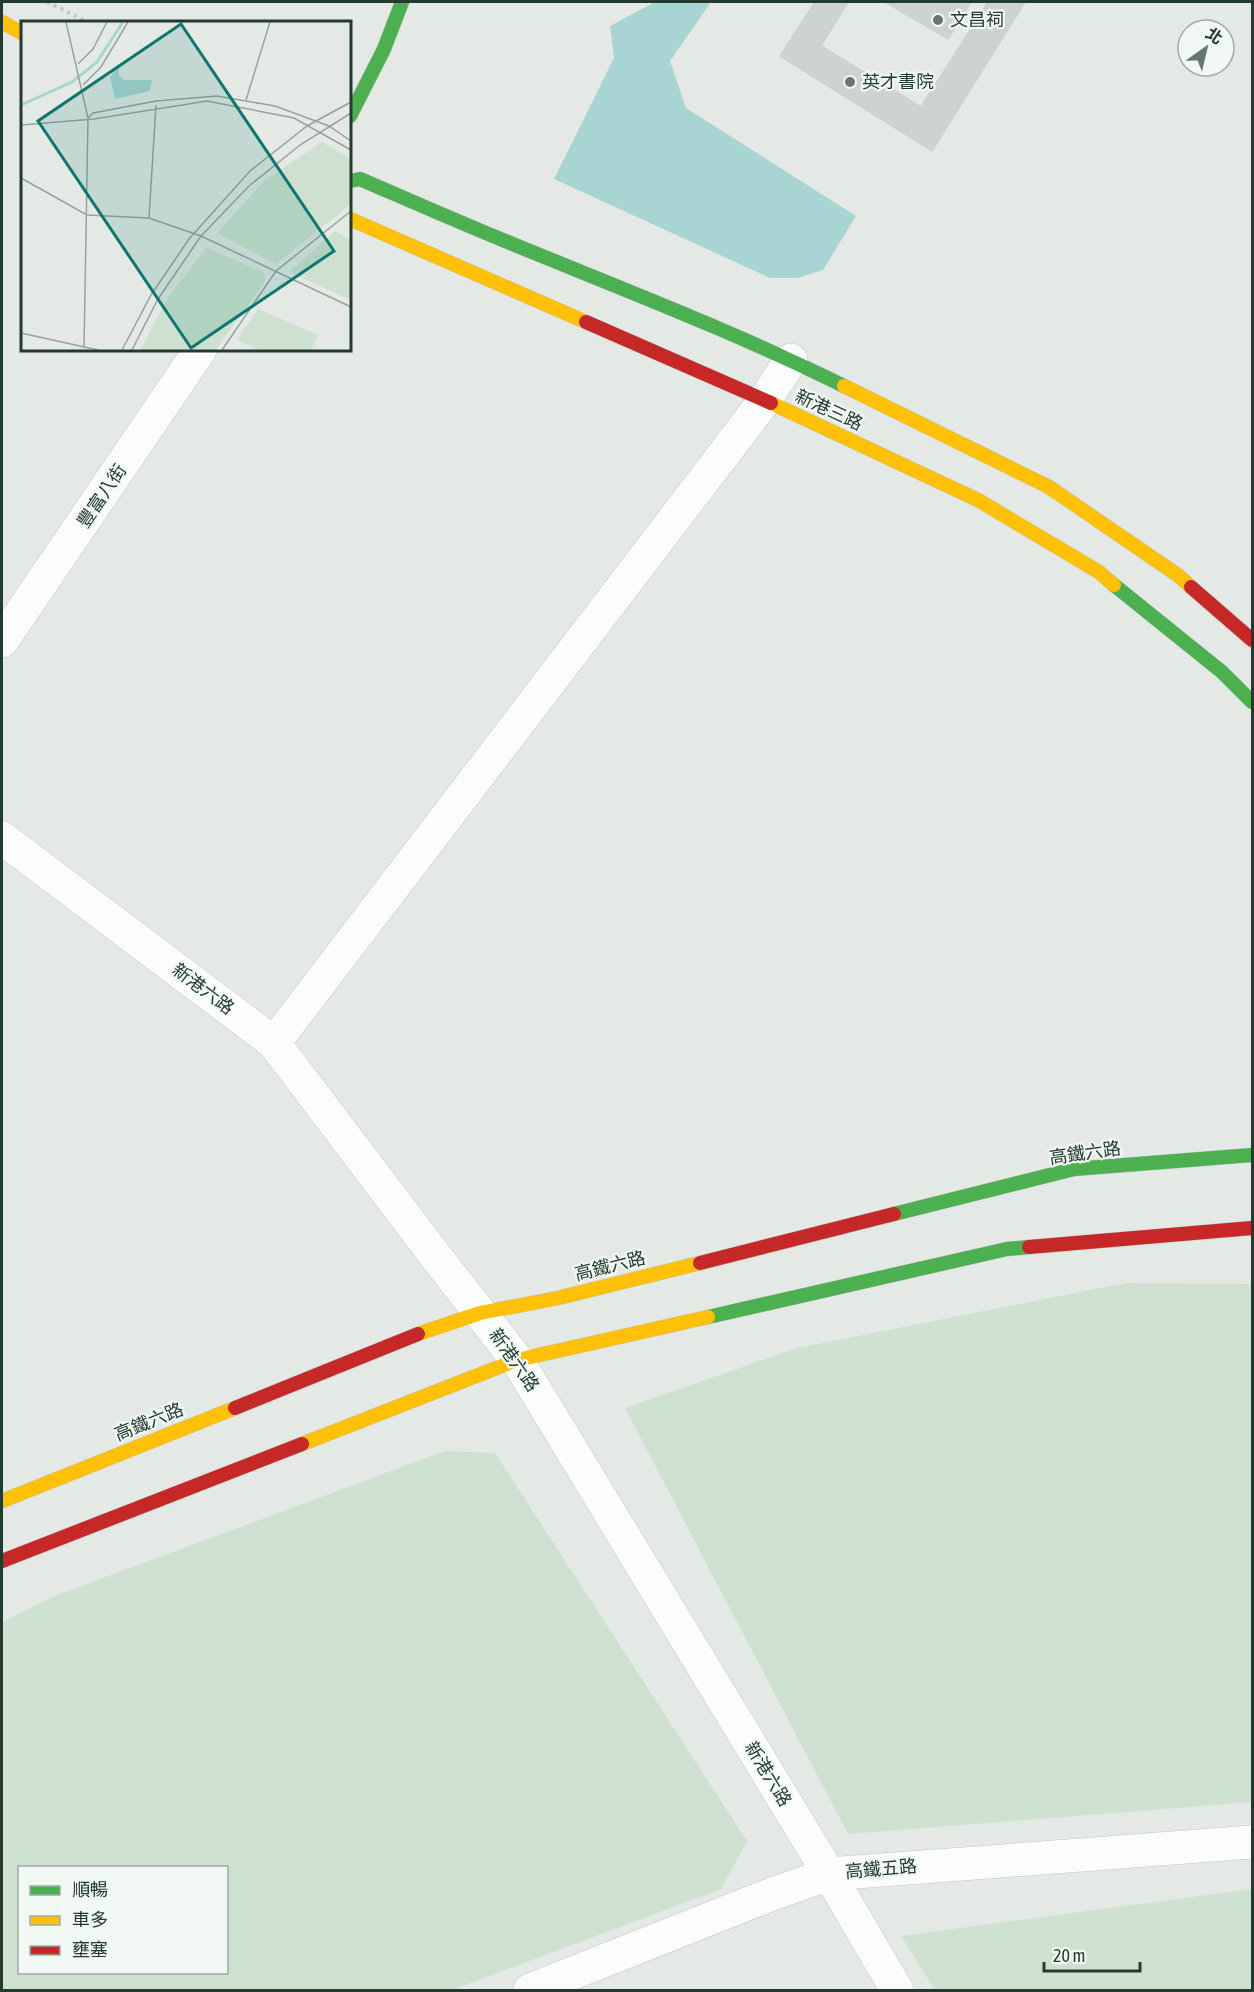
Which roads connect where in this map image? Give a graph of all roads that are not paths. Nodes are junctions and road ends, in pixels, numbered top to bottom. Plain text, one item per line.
1 (402, 2) edge
2 (2, 22) edge
3 (21, 32) edge
4 (351, 114) edge
5 (351, 181) edge
6 (351, 219) edge
7 (199, 351) edge
8 (791, 360) junction
9 (765, 400) junction
10 (1252, 640) edge
11 (2, 641) edge
12 (1252, 702) edge
13 (2, 838) edge
14 (274, 1043) junction
15 (1252, 1155) edge
16 (1252, 1228) edge
17 (480, 1313) junction
18 (517, 1360) junction
19 (2, 1501) edge
20 (2, 1561) edge
21 (1252, 1842) edge
22 (829, 1874) junction
23 (530, 1990) edge
24 (897, 1990) edge

1 - 4 street
2 - 3 street
5 - 8 street, 新港三路
6 - 9 street, 新港三路
7 - 11 street, 豐富八街
8 - 9 street
8 - 10 street, 新港三路
9 - 12 street, 新港三路
9 - 14 street
13 - 14 street, 新港六路
14 - 17 street, 新港六路
15 - 17 street, 高鐵六路
16 - 18 street
17 - 18 street, 新港六路
17 - 19 street, 高鐵六路
18 - 20 street
18 - 22 street, 新港六路
21 - 22 street, 高鐵五路
22 - 23 street, 高鐵五路
22 - 24 street, 新港六路

